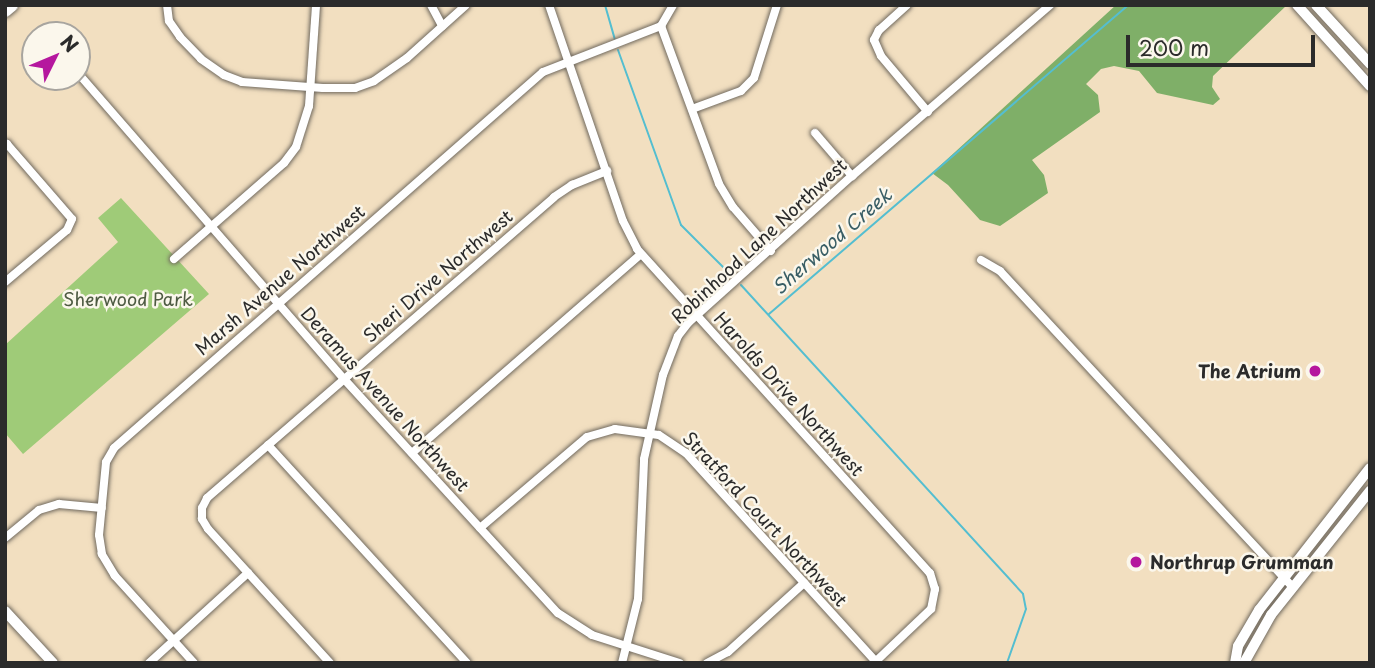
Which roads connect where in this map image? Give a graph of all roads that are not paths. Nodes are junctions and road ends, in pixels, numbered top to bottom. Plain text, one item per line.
1 (11, 5) edge
2 (167, 5) edge
3 (316, 5) edge
4 (431, 5) edge
5 (467, 5) edge
6 (549, 5) edge
7 (673, 5) edge
8 (777, 5) edge
9 (907, 5) edge
10 (1050, 5) edge
11 (1297, 5) edge
12 (1316, 5) edge
13 (5, 10) edge
14 (442, 26) junction
15 (661, 26) junction
16 (567, 62) junction
17 (1370, 64) edge
18 (1370, 86) edge
19 (310, 87) junction
20 (91, 88) edge
21 (692, 109) junction
22 (929, 112) junction
23 (815, 133) dead end
24 (5, 146) edge
25 (607, 171) junction
26 (852, 176) junction
27 (212, 227) junction
28 (771, 251) junction
29 (641, 254) junction
30 (174, 260) dead end
31 (981, 260) dead end
32 (5, 282) edge
33 (278, 303) junction
34 (696, 316) junction
35 (344, 379) junction
36 (650, 432) junction
37 (268, 445) junction
38 (412, 453) junction
39 (1370, 468) edge
40 (1370, 491) edge
41 (102, 508) junction
42 (480, 528) junction
43 (5, 538) edge
44 (248, 573) junction
45 (1283, 577) junction
46 (804, 583) junction
47 (1293, 587) junction
48 (5, 611) edge
49 (173, 640) junction
50 (627, 646) junction
51 (876, 662) edge
52 (53, 663) edge
53 (149, 663) edge
54 (194, 663) edge
55 (330, 663) edge
56 (467, 663) edge
57 (622, 663) edge
58 (680, 663) edge
59 (707, 663) edge
60 (1235, 663) edge
61 (1244, 663) edge

1 - 13 highway
2 - 19 street
3 - 19 street
4 - 14 street
5 - 14 street
6 - 16 street, Harolds Drive Northwest
7 - 15 street
8 - 21 street
9 - 22 street
10 - 22 street, Robinhood Lane Northwest
11 - 18 main road
12 - 17 main road
14 - 19 street
15 - 16 street, Marsh Avenue Northwest
15 - 21 street
16 - 25 street, Harolds Drive Northwest
16 - 33 street, Marsh Avenue Northwest
19 - 27 street
20 - 27 street, Deramus Avenue Northwest
21 - 28 street
22 - 26 street, Robinhood Lane Northwest
23 - 26 street
24 - 32 street
25 - 29 street, Harolds Drive Northwest
25 - 35 street, Sheri Drive Northwest
26 - 28 street, Robinhood Lane Northwest
27 - 30 street
27 - 33 street, Deramus Avenue Northwest
28 - 34 street, Robinhood Lane Northwest
29 - 34 street, Harolds Drive Northwest
29 - 38 street
31 - 45 street
33 - 35 street, Deramus Avenue Northwest
33 - 41 street, Marsh Avenue Northwest
34 - 36 street, Robinhood Lane Northwest
34 - 51 street, Harolds Drive Northwest
35 - 37 street, Sheri Drive Northwest
35 - 38 street, Deramus Avenue Northwest
36 - 42 street, Stratford Court Northwest
36 - 46 street, Stratford Court Northwest
36 - 50 street, Robinhood Lane Northwest
37 - 44 street, Sheri Drive Northwest
37 - 56 street
38 - 42 street, Deramus Avenue Northwest
39 - 45 street
40 - 47 street
41 - 43 street
41 - 49 street, Marsh Avenue Northwest
42 - 50 street, Deramus Avenue Northwest
44 - 49 street
44 - 55 street, Sheri Drive Northwest
45 - 47 street
45 - 60 street
46 - 51 street, Stratford Court Northwest
46 - 59 street
47 - 61 street
48 - 52 main road
49 - 53 street
49 - 54 street, Marsh Avenue Northwest
50 - 57 street, Robinhood Lane Northwest
50 - 58 street, Deramus Avenue Northwest

